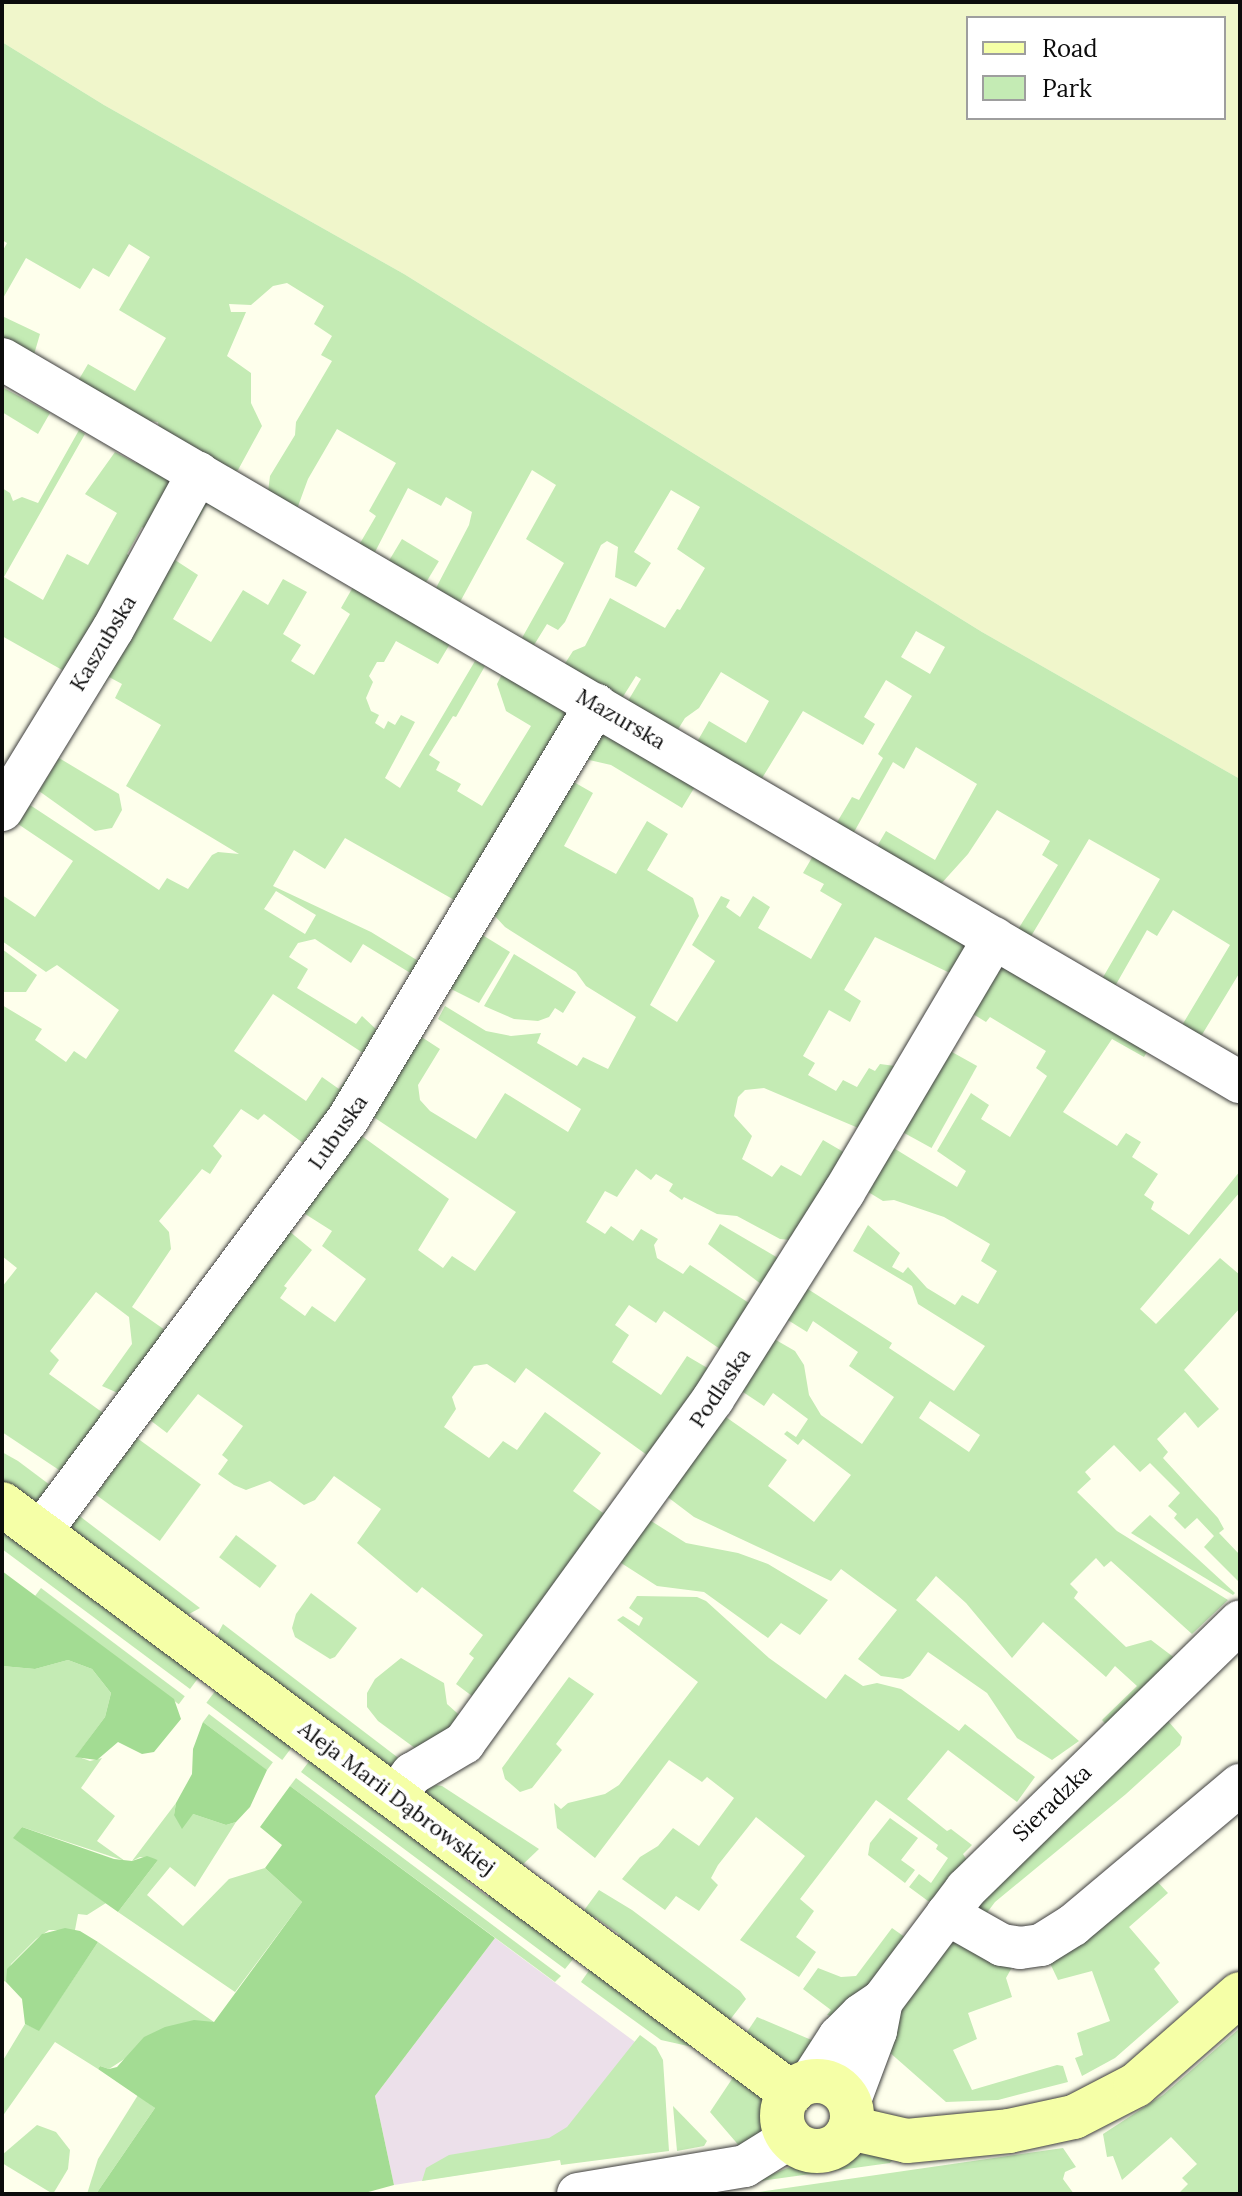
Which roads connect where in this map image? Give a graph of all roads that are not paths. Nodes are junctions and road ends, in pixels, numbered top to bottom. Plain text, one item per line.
1 (2, 359) edge
2 (198, 473) junction
3 (596, 705) junction
4 (2, 810) edge
5 (994, 938) junction
6 (1240, 1082) edge
7 (2, 1504) edge
8 (40, 1533) junction
9 (1240, 1622) edge
10 (1240, 1785) edge
11 (395, 1797) junction
12 (947, 1914) junction
13 (1240, 1994) edge
14 (882, 2001) junction
15 (800, 2088) junction
16 (850, 2115) junction
17 (790, 2138) junction
18 (578, 2194) edge

1 - 2 street, Mazurska
2 - 3 street, Mazurska
2 - 4 street, Kaszubska
3 - 5 street, Mazurska
3 - 8 street, Lubuska
5 - 6 street, Mazurska
5 - 11 street, Podlaska
7 - 8 street, Aleja Marii Dąbrowskiej
8 - 11 street, Aleja Marii Dąbrowskiej
9 - 12 street, Sieradzka
10 - 12 street
11 - 15 street, Aleja Marii Dąbrowskiej
12 - 14 street, Sieradzka
13 - 16 street
14 - 15 street, Sieradzka
14 - 16 street, Sieradzka
15 - 16 street
15 - 17 street
16 - 17 street
17 - 18 street

